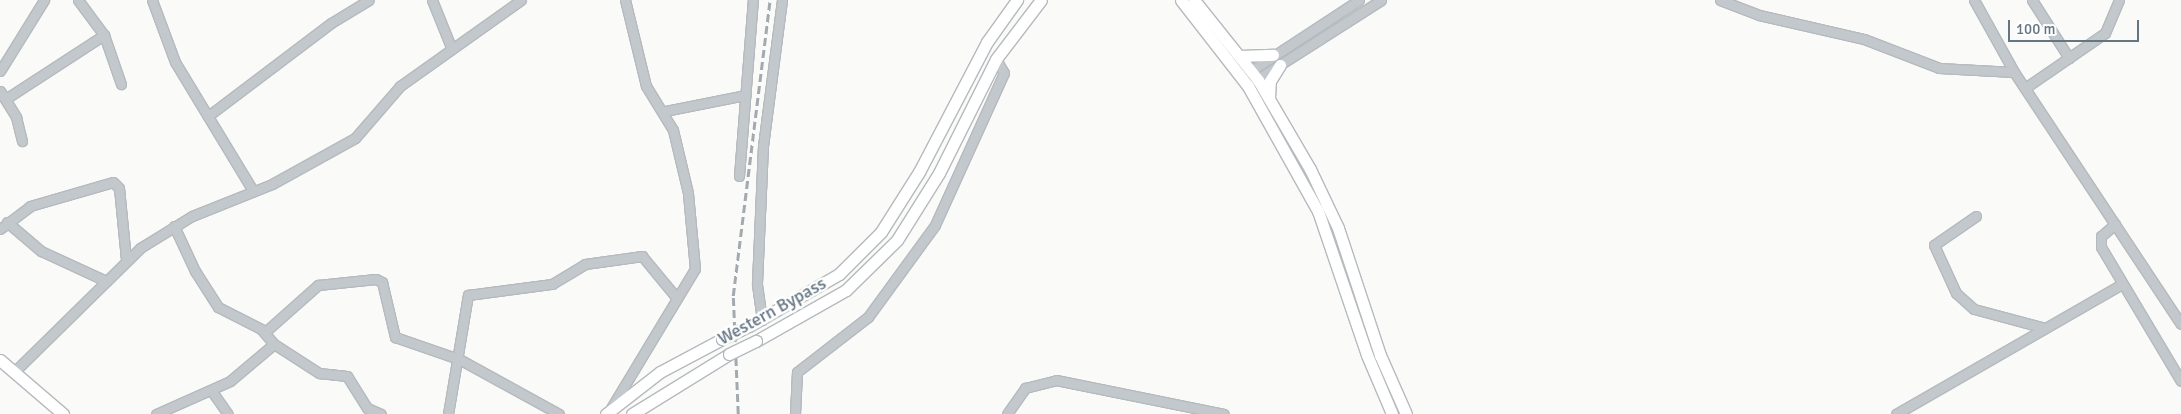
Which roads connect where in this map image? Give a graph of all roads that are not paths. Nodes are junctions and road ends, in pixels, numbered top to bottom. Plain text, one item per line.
1 (44, 0) edge
2 (78, 0) edge
3 (152, 0) edge
4 (369, 0) edge
5 (432, 0) edge
6 (521, 0) edge
7 (625, 0) edge
8 (753, 0) edge
9 (782, 0) edge
10 (1017, 0) edge
11 (1041, 0) edge
12 (1181, 0) edge
13 (1194, 0) edge
14 (1359, 0) edge
15 (1382, 0) edge
16 (1720, 0) edge
17 (1974, 0) edge
18 (2032, 0) edge
19 (2119, 0) edge
20 (104, 35) junction
21 (451, 47) junction
22 (1240, 56) junction
23 (2069, 58) junction
24 (996, 59) junction
25 (1276, 60) junction
26 (0, 71) edge
27 (2014, 72) junction
28 (1250, 78) junction
29 (121, 84) dead end
30 (2025, 88) junction
31 (0, 91) edge
32 (745, 94) junction
33 (7, 98) junction
34 (1269, 98) junction
35 (665, 111) junction
36 (208, 116) junction
37 (22, 140) dead end
38 (739, 176) dead end
39 (253, 191) junction
40 (1976, 216) dead end
41 (7, 222) junction
42 (2115, 224) junction
43 (174, 226) junction
44 (0, 229) edge
45 (126, 260) junction
46 (106, 281) junction
47 (2122, 284) junction
48 (676, 297) junction
49 (762, 320) junction
50 (2181, 324) edge
51 (2045, 328) junction
52 (265, 332) junction
53 (274, 344) junction
54 (459, 359) junction
55 (0, 360) edge
56 (14, 372) junction
57 (2181, 381) edge
58 (211, 390) junction
59 (364, 411) edge
60 (607, 412) edge
61 (63, 414) edge
62 (156, 414) edge
63 (228, 414) edge
64 (381, 414) edge
65 (448, 414) edge
66 (558, 414) edge
67 (632, 414) edge
68 (795, 414) edge
69 (1007, 414) edge
70 (1224, 414) edge
71 (1392, 414) edge
72 (1406, 414) edge
73 (1896, 414) edge

1 - 26 street
2 - 20 street
3 - 36 street
4 - 36 street
5 - 21 street
6 - 21 street
7 - 35 street
8 - 32 street
9 - 49 street
10 - 49 main road, Western Bypass
11 - 24 main road, Western Bypass
12 - 28 main road
13 - 22 main road
14 - 25 street
15 - 25 street
16 - 27 street
17 - 27 street
18 - 23 street
19 - 23 street
20 - 29 street
20 - 33 street
21 - 39 street
22 - 25 main road
22 - 28 main road
23 - 30 street
24 - 67 main road, Western Bypass, bridge
24 - 68 street
25 - 28 street
25 - 34 main road
27 - 30 street
28 - 34 main road
28 - 71 main road
30 - 42 street
31 - 33 street
32 - 35 street
32 - 38 street
33 - 37 street
34 - 72 main road
35 - 48 street
36 - 39 street
39 - 43 street
40 - 51 street
41 - 44 street
41 - 45 street
41 - 46 street
42 - 47 street
42 - 50 street
43 - 45 street
43 - 52 street
45 - 46 street
46 - 56 street
47 - 51 street
47 - 57 street
48 - 54 street
48 - 60 street
49 - 60 main road, Western Bypass, bridge
51 - 73 street
52 - 53 street
52 - 54 street
53 - 58 street
53 - 59 street
54 - 65 street
54 - 66 street
55 - 56 main road
56 - 61 main road
58 - 62 street
58 - 63 street
59 - 64 street
69 - 70 street

